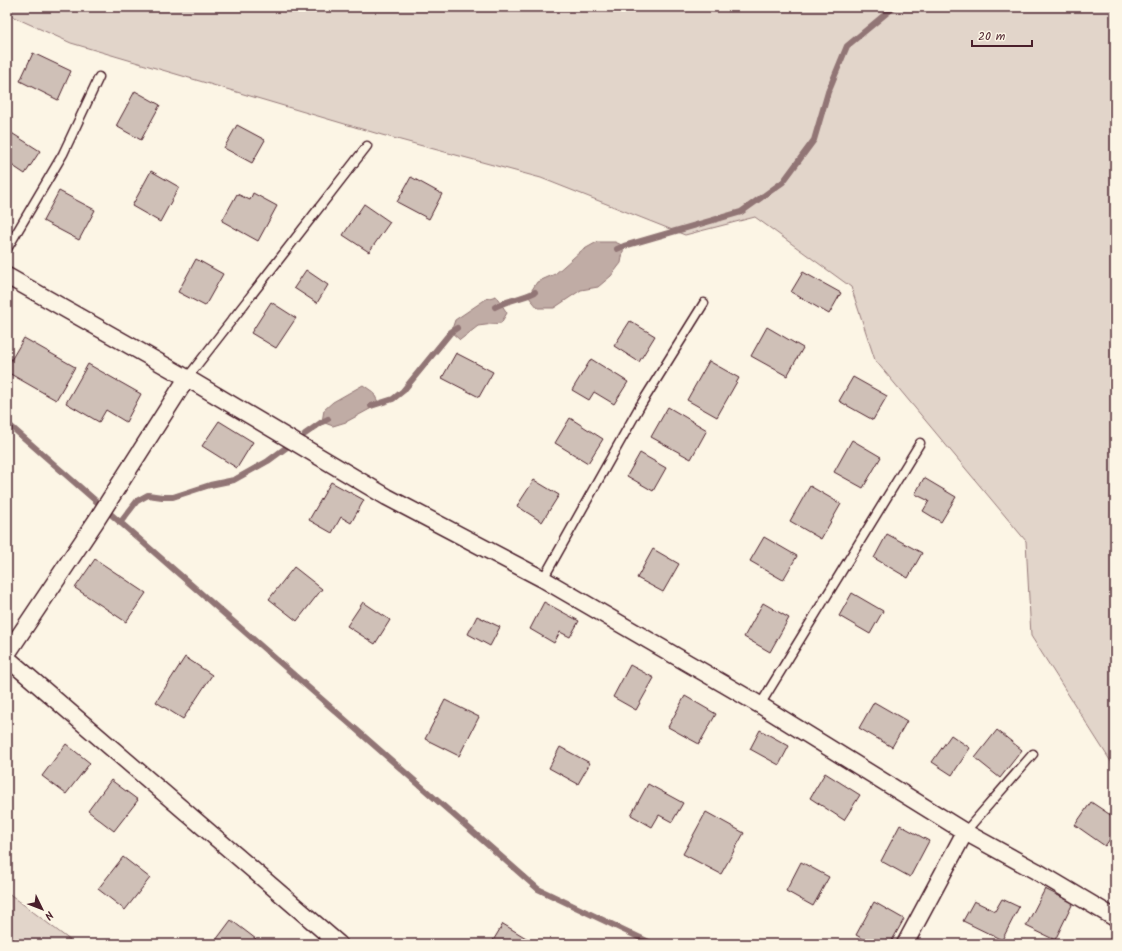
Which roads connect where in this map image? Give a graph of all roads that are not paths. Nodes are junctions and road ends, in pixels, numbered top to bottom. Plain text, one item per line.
1 (99, 77) dead end
2 (367, 146) dead end
3 (7, 249) edge
4 (7, 276) edge
5 (704, 303) dead end
6 (187, 378) junction
7 (920, 443) dead end
8 (543, 579) junction
9 (7, 654) edge
10 (7, 658) edge
11 (760, 705) junction
12 (1033, 754) dead end
13 (965, 832) junction
14 (1115, 918) edge
15 (339, 944) edge
16 (905, 944) edge

1 - 3 lane
2 - 6 lane
4 - 6 street
5 - 8 lane
6 - 8 street
6 - 9 street
7 - 11 lane
8 - 11 street
10 - 15 street
11 - 13 street
12 - 13 lane
13 - 14 street
13 - 16 street

